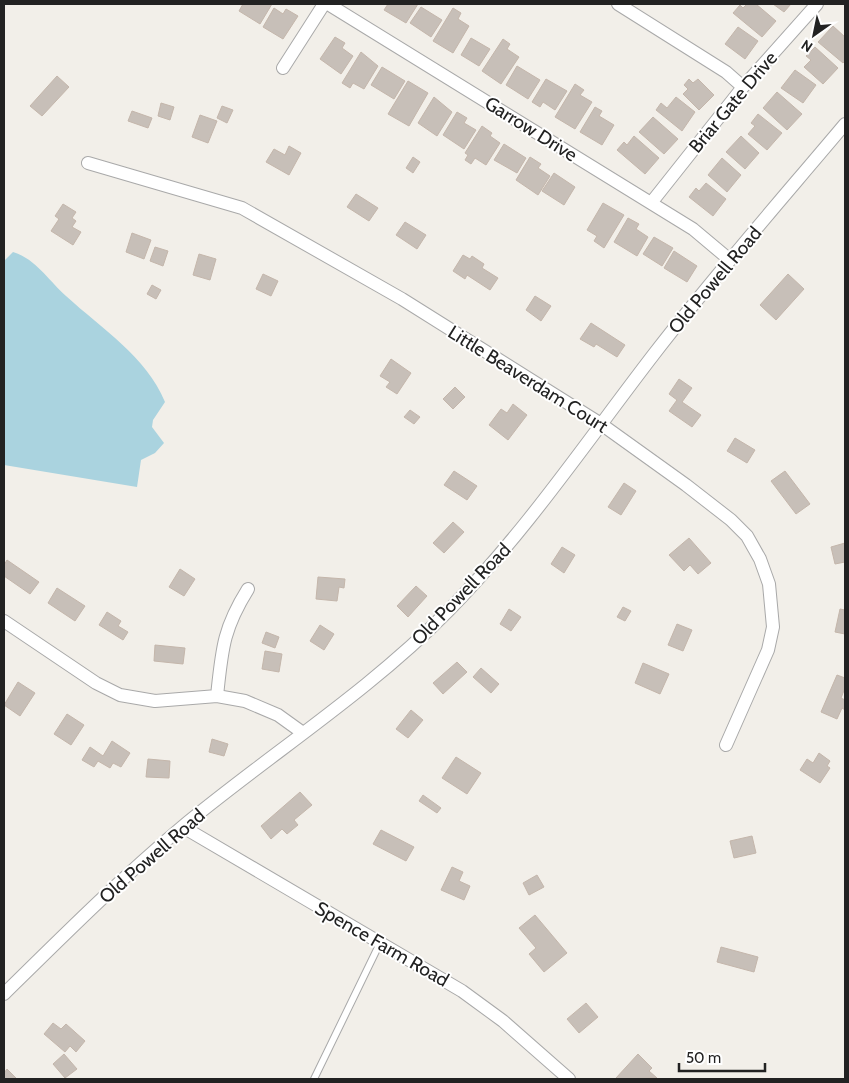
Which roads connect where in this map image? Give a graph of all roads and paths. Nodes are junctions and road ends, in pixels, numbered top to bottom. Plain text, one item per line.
1 (324, 4) edge
2 (328, 4) edge
3 (618, 4) edge
4 (817, 4) edge
5 (283, 68) dead end
6 (743, 88) junction
7 (845, 124) edge
8 (88, 162) dead end
9 (651, 203) junction
10 (730, 260) junction
11 (601, 424) junction
12 (248, 589) dead end
13 (4, 622) edge
14 (217, 696) junction
15 (303, 733) junction
16 (726, 745) dead end
17 (183, 827) junction
18 (380, 941) junction
19 (4, 994) edge
20 (314, 1079) edge
21 (569, 1079) edge

1 - 5 street
2 - 9 street, Garrow Drive
3 - 6 street
4 - 6 street, Briar Gate Drive
6 - 9 street, Briar Gate Drive
7 - 10 street, Old Powell Road
8 - 11 street, Little Beaverdam Court
9 - 10 street, Garrow Drive
10 - 11 street, Old Powell Road
11 - 15 street, Old Powell Road
11 - 16 street, Little Beaverdam Court
12 - 14 street
13 - 14 street
14 - 15 street
15 - 17 street, Old Powell Road
17 - 18 street, Spence Farm Road
17 - 19 street, Old Powell Road
18 - 20 lane
18 - 21 street, Spence Farm Road

